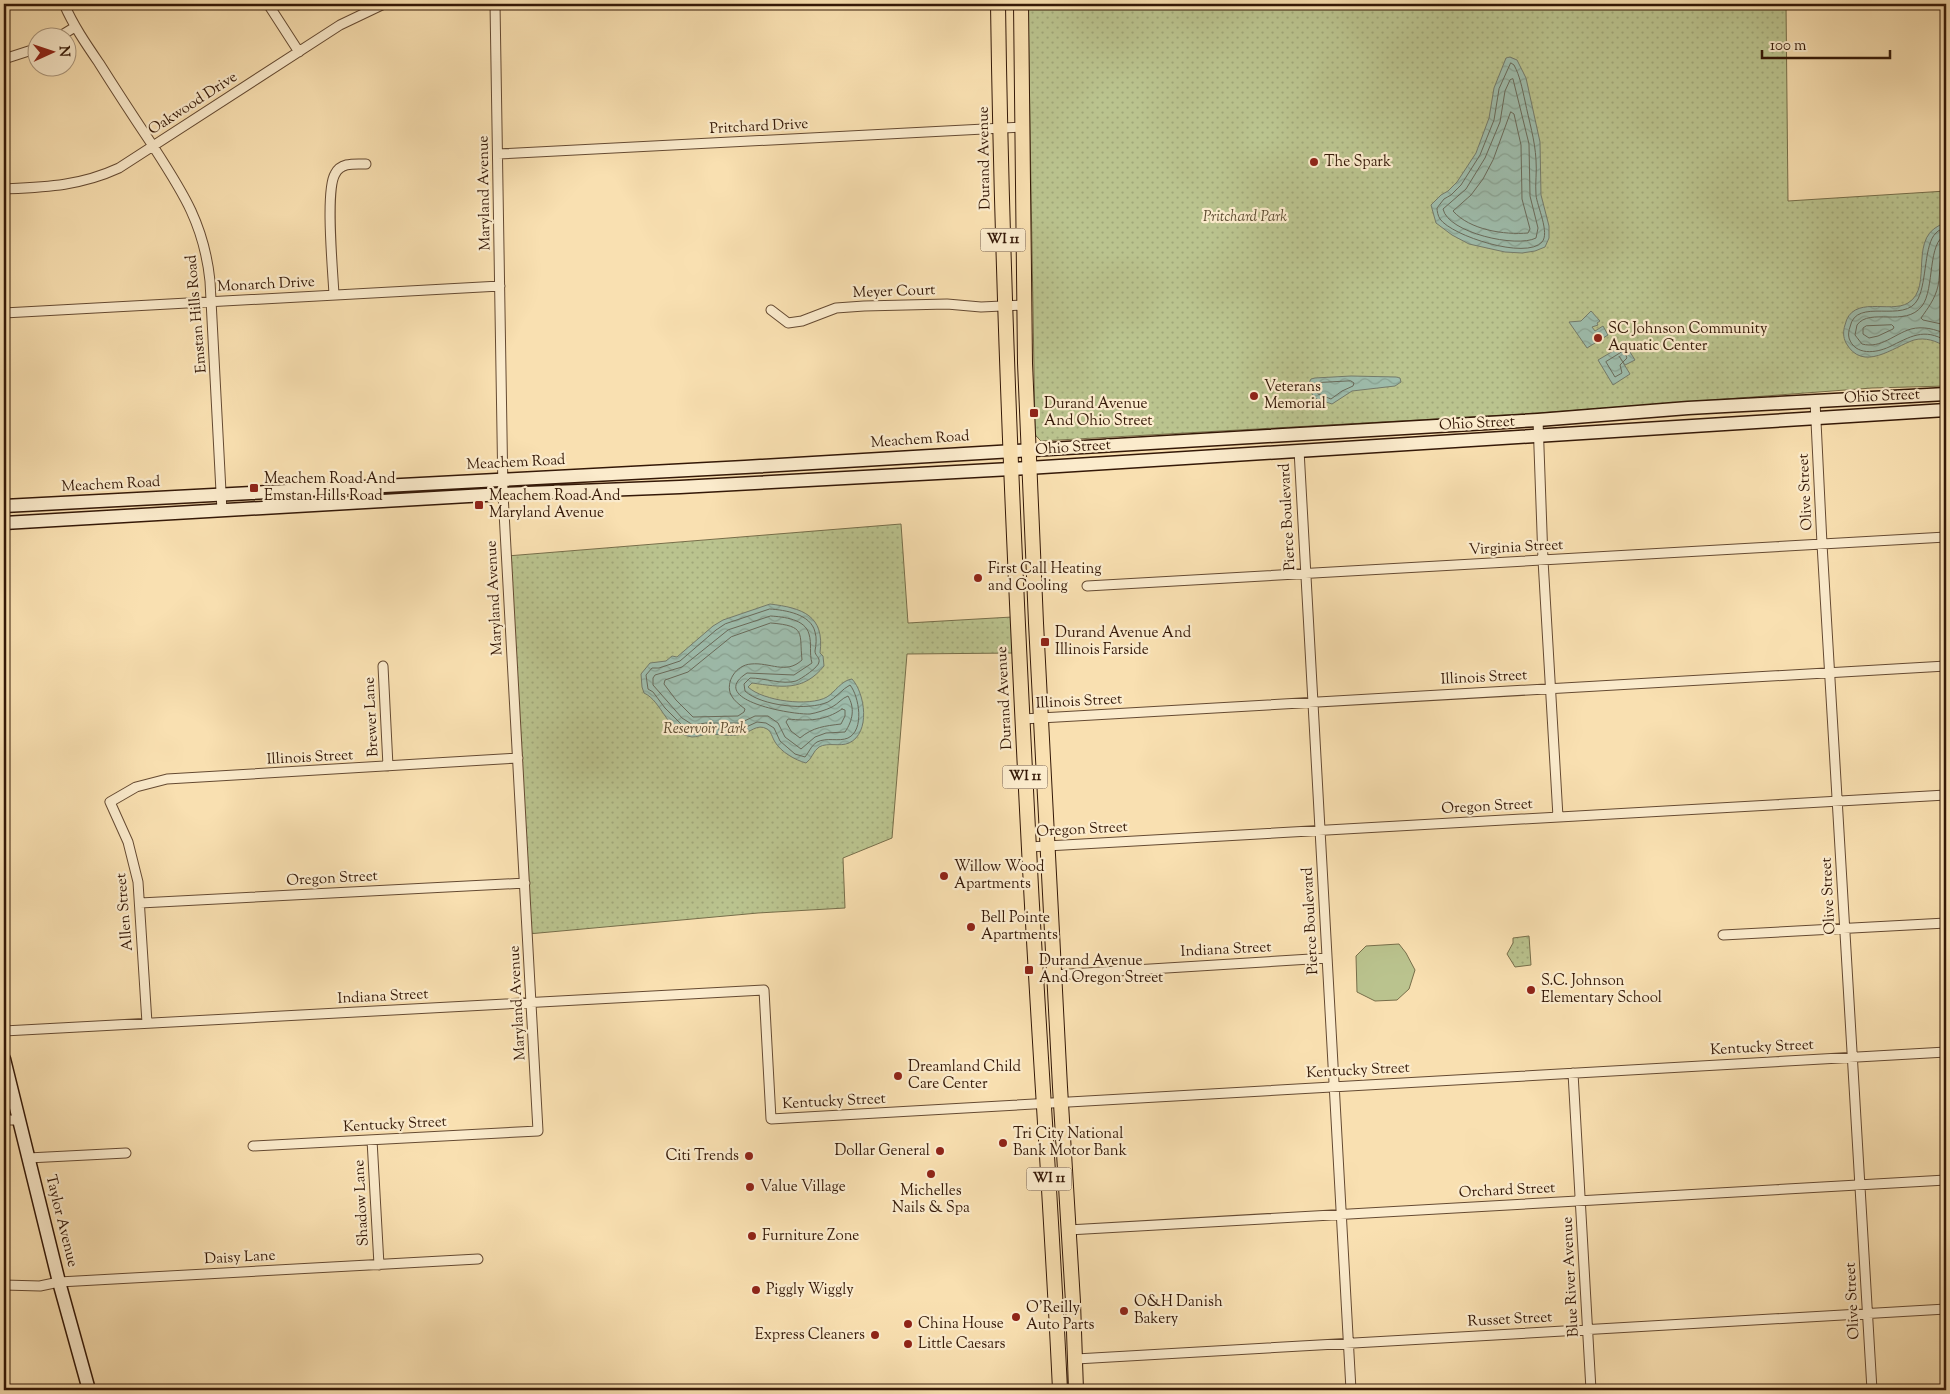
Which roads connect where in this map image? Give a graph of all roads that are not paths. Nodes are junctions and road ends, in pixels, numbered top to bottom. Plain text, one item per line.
1 (64, 4) edge
2 (268, 4) edge
3 (384, 4) edge
4 (495, 4) edge
5 (998, 4) edge
6 (1021, 4) edge
7 (75, 27) joint
8 (28, 51) edge
9 (299, 52) junction
10 (4, 59) edge
11 (1022, 127) junction
12 (1000, 128) junction
13 (153, 147) junction
14 (498, 154) junction
15 (366, 164) dead end
16 (4, 189) edge
17 (500, 286) junction
18 (334, 295) junction
19 (211, 302) junction
20 (1024, 305) junction
21 (1004, 306) junction
22 (771, 310) dead end
23 (4, 313) edge
24 (1946, 394) edge
25 (1815, 401) junction
26 (1946, 410) edge
27 (1816, 417) junction
28 (1538, 420) junction
29 (1538, 436) junction
30 (1029, 449) junction
31 (1010, 450) junction
32 (1299, 450) junction
33 (867, 460) junction
34 (746, 467) junction
35 (1030, 468) junction
36 (1011, 469) junction
37 (615, 474) junction
38 (868, 477) junction
39 (503, 480) junction
40 (747, 483) junction
41 (355, 488) junction
42 (616, 490) junction
43 (503, 494) junction
44 (221, 495) junction
45 (106, 502) junction
46 (356, 503) junction
47 (4, 506) edge
48 (222, 511) junction
49 (106, 517) junction
50 (4, 523) edge
51 (1946, 537) edge
52 (1822, 544) junction
53 (1543, 560) junction
54 (1305, 574) junction
55 (1086, 586) dead end
56 (383, 666) dead end
57 (1946, 666) edge
58 (1830, 673) junction
59 (1550, 688) junction
60 (1312, 702) junction
61 (1041, 718) junction
62 (1022, 719) junction
63 (518, 758) junction
64 (388, 766) junction
65 (1946, 794) edge
66 (1837, 801) junction
67 (110, 802) joint
68 (1558, 816) junction
69 (1320, 830) junction
70 (1048, 846) junction
71 (1029, 847) junction
72 (525, 883) junction
73 (140, 903) junction
74 (1946, 923) edge
75 (1845, 928) junction
76 (1723, 935) dead end
77 (1327, 958) junction
78 (1055, 974) junction
79 (1037, 976) junction
80 (531, 1002) junction
81 (147, 1023) junction
82 (4, 1031) edge
83 (1946, 1052) edge
84 (1852, 1057) junction
85 (4, 1059) edge
86 (1572, 1073) junction
87 (1334, 1086) junction
88 (1061, 1102) junction
89 (1044, 1104) junction
90 (771, 1119) joint
91 (4, 1120) edge
92 (19, 1120) junction
93 (538, 1131) joint
94 (372, 1140) junction
95 (253, 1146) dead end
96 (126, 1153) dead end
97 (28, 1158) junction
98 (1946, 1180) edge
99 (1860, 1185) junction
100 (1580, 1201) junction
101 (1342, 1214) junction
102 (1068, 1230) junction
103 (478, 1259) dead end
104 (379, 1265) junction
105 (60, 1282) junction
106 (4, 1285) edge
107 (1946, 1309) edge
108 (1868, 1313) junction
109 (1587, 1329) junction
110 (1058, 1335) junction
111 (1349, 1343) junction
112 (1076, 1359) junction
113 (89, 1390) edge
114 (1060, 1390) edge
115 (1076, 1390) edge
116 (1351, 1390) edge
117 (1591, 1390) edge
118 (1872, 1390) edge

1 - 7 street, Emstan Hills Road
2 - 9 street
3 - 9 street, Oakwood Drive
4 - 14 street, Maryland Avenue
5 - 12 main road, Durand Avenue / WI 11
6 - 11 main road, WI 11
7 - 13 street, Emstan Hills Road
8 - 10 street
9 - 13 street, Oakwood Drive
11 - 12 street, Pritchard Drive
11 - 20 main road, WI 11
12 - 14 street, Pritchard Drive
12 - 21 main road, Durand Avenue / WI 11
13 - 16 street, Oakwood Drive
13 - 19 street, Emstan Hills Road
14 - 17 street, Maryland Avenue
15 - 18 street
17 - 18 street, Monarch Drive
17 - 39 street, Maryland Avenue
18 - 19 street, Monarch Drive
19 - 23 street, Monarch Drive
19 - 44 street, Emstan Hills Road
20 - 21 street, Meyer Court
20 - 30 main road, WI 11
21 - 22 street, Meyer Court
21 - 31 main road, Durand Avenue / WI 11
24 - 25 street, Ohio Street
25 - 27 street, Olive Street
25 - 28 street, Ohio Street
26 - 27 street, Ohio Street
27 - 29 street, Ohio Street
27 - 52 street, Olive Street
28 - 29 street
28 - 30 street, Ohio Street
29 - 32 street, Ohio Street
29 - 53 street
30 - 31 street, Meachem Road
30 - 35 main road, WI 11
31 - 33 street, Meachem Road
31 - 36 main road, Durand Avenue / WI 11
32 - 35 street, Ohio Street
32 - 54 street, Pierce Boulevard
33 - 34 street, Meachem Road
33 - 38 street
34 - 37 street, Meachem Road
34 - 40 street
35 - 36 street, Ohio Street
35 - 61 main road, WI 11
36 - 38 street, Meachem Road
36 - 62 main road, Durand Avenue / WI 11
37 - 39 street, Meachem Road
37 - 42 street
38 - 40 street, Meachem Road
39 - 41 street, Meachem Road
39 - 43 street, Maryland Avenue
40 - 42 street, Meachem Road
41 - 44 street, Meachem Road
41 - 46 street
42 - 43 street, Meachem Road
43 - 46 street, Meachem Road
43 - 63 street, Maryland Avenue
44 - 45 street, Meachem Road
44 - 48 street, Emstan Hills Road
45 - 47 street, Meachem Road
45 - 49 street
46 - 48 street, Meachem Road
48 - 49 street, Meachem Road
49 - 50 street, Meachem Road
51 - 52 street, Virginia Street
52 - 53 street, Virginia Street
52 - 58 street, Olive Street
53 - 54 street, Virginia Street
53 - 59 street
54 - 55 street, Virginia Street
54 - 60 street, Pierce Boulevard
56 - 64 street, Brewer Lane
57 - 58 street, Illinois Street
58 - 59 street, Illinois Street
58 - 66 street, Olive Street
59 - 60 street, Illinois Street
59 - 68 street
60 - 61 street, Illinois Street
60 - 69 street, Pierce Boulevard
61 - 62 street, Illinois Street
61 - 70 main road, WI 11
62 - 71 main road, Durand Avenue / WI 11
63 - 64 street, Illinois Street
63 - 72 street, Maryland Avenue
64 - 67 street, Illinois Street
65 - 66 street, Oregon Street
66 - 68 street, Oregon Street
66 - 75 street, Olive Street
67 - 73 street, Allen Street
68 - 69 street, Oregon Street
69 - 70 street, Oregon Street
69 - 77 street, Pierce Boulevard
70 - 71 street, Oregon Street
70 - 78 main road, WI 11
71 - 79 main road, Durand Avenue / WI 11
72 - 73 street, Oregon Street
72 - 80 street, Maryland Avenue
73 - 81 street, Allen Street
74 - 75 street
75 - 76 street
75 - 84 street, Olive Street
77 - 78 street, Indiana Street
77 - 87 street, Pierce Boulevard
78 - 79 street, Indiana Street
78 - 88 main road, WI 11
79 - 89 main road, Durand Avenue / WI 11
80 - 81 street, Indiana Street
80 - 90 street, Indiana Street
80 - 93 street, Maryland Avenue
81 - 82 street, Indiana Street
83 - 84 street, Kentucky Street
84 - 86 street, Kentucky Street
84 - 99 street, Olive Street
85 - 92 street, Taylor Avenue
86 - 87 street, Kentucky Street
86 - 100 street, Blue River Avenue
87 - 88 street, Kentucky Street
87 - 101 street, Pierce Boulevard
88 - 89 street, Kentucky Street
88 - 102 main road, WI 11
89 - 90 street, Kentucky Street
89 - 110 main road, Durand Avenue / WI 11
91 - 92 street
92 - 97 street, Taylor Avenue
93 - 94 street, Kentucky Street
94 - 95 street, Kentucky Street
94 - 104 street, Shadow Lane
96 - 97 street
97 - 105 street, Taylor Avenue
98 - 99 street, Orchard Street
99 - 100 street, Orchard Street
99 - 108 street, Olive Street
100 - 101 street, Orchard Street
100 - 109 street, Blue River Avenue
101 - 102 street, Orchard Street
101 - 111 street, Pierce Boulevard
102 - 112 main road, WI 11
103 - 104 street, Daisy Lane
104 - 105 street, Daisy Lane
105 - 106 street, Daisy Lane
105 - 113 street, Taylor Avenue
107 - 108 street, Russet Street
108 - 109 street, Russet Street
108 - 118 street, Olive Street
109 - 111 street, Russet Street
109 - 117 street, Blue River Avenue
110 - 112 main road
110 - 114 main road, Durand Avenue / WI 11
111 - 112 street, Russet Street
111 - 116 street, Pierce Boulevard
112 - 115 main road, WI 11

